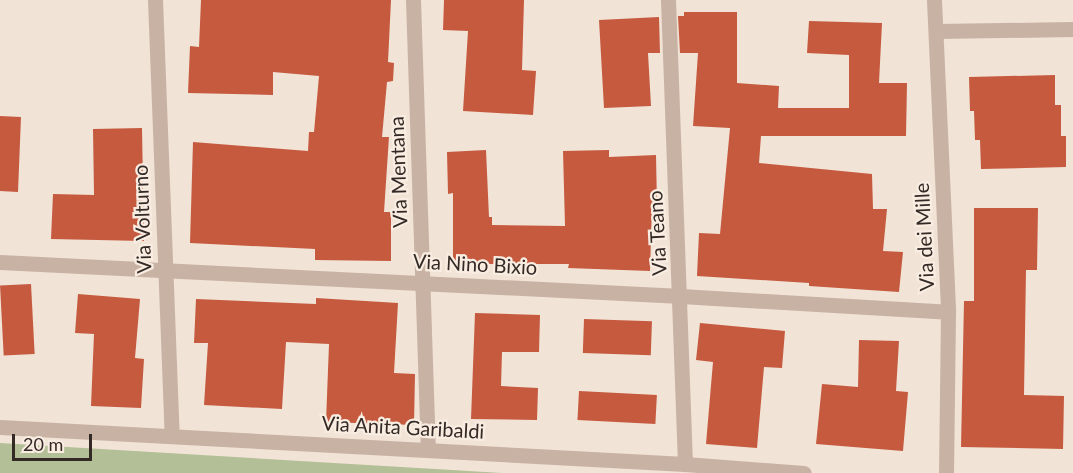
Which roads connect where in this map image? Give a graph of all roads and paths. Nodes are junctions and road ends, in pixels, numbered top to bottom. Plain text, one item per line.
1 (155, 0) edge
2 (414, 0) edge
3 (668, 0) edge
4 (934, 0) edge
5 (1073, 29) edge
6 (936, 31) junction
7 (0, 262) edge
8 (165, 270) junction
9 (422, 283) junction
10 (681, 296) junction
11 (948, 312) junction
12 (0, 427) edge
13 (172, 436) junction
14 (428, 450) junction
15 (685, 464) junction
16 (804, 473) edge
17 (946, 473) edge

1 - 8 street, Via Volturno
2 - 9 street, Via Mentana
3 - 10 street, Via Teano
4 - 6 street, Via dei Mille
5 - 6 street
6 - 11 street, Via dei Mille
7 - 8 street, Via Nino Bixio
8 - 9 street, Via Nino Bixio
8 - 13 street, Via Volturno
9 - 10 street, Via Nino Bixio
9 - 14 street, Via Mentana
10 - 11 street, Via Nino Bixio
10 - 15 street, Via Teano
11 - 17 street, Via dei Mille
12 - 13 street, Via Anita Garibaldi
13 - 14 street, Via Anita Garibaldi
14 - 15 street, Via Anita Garibaldi
15 - 16 street, Via Anita Garibaldi

